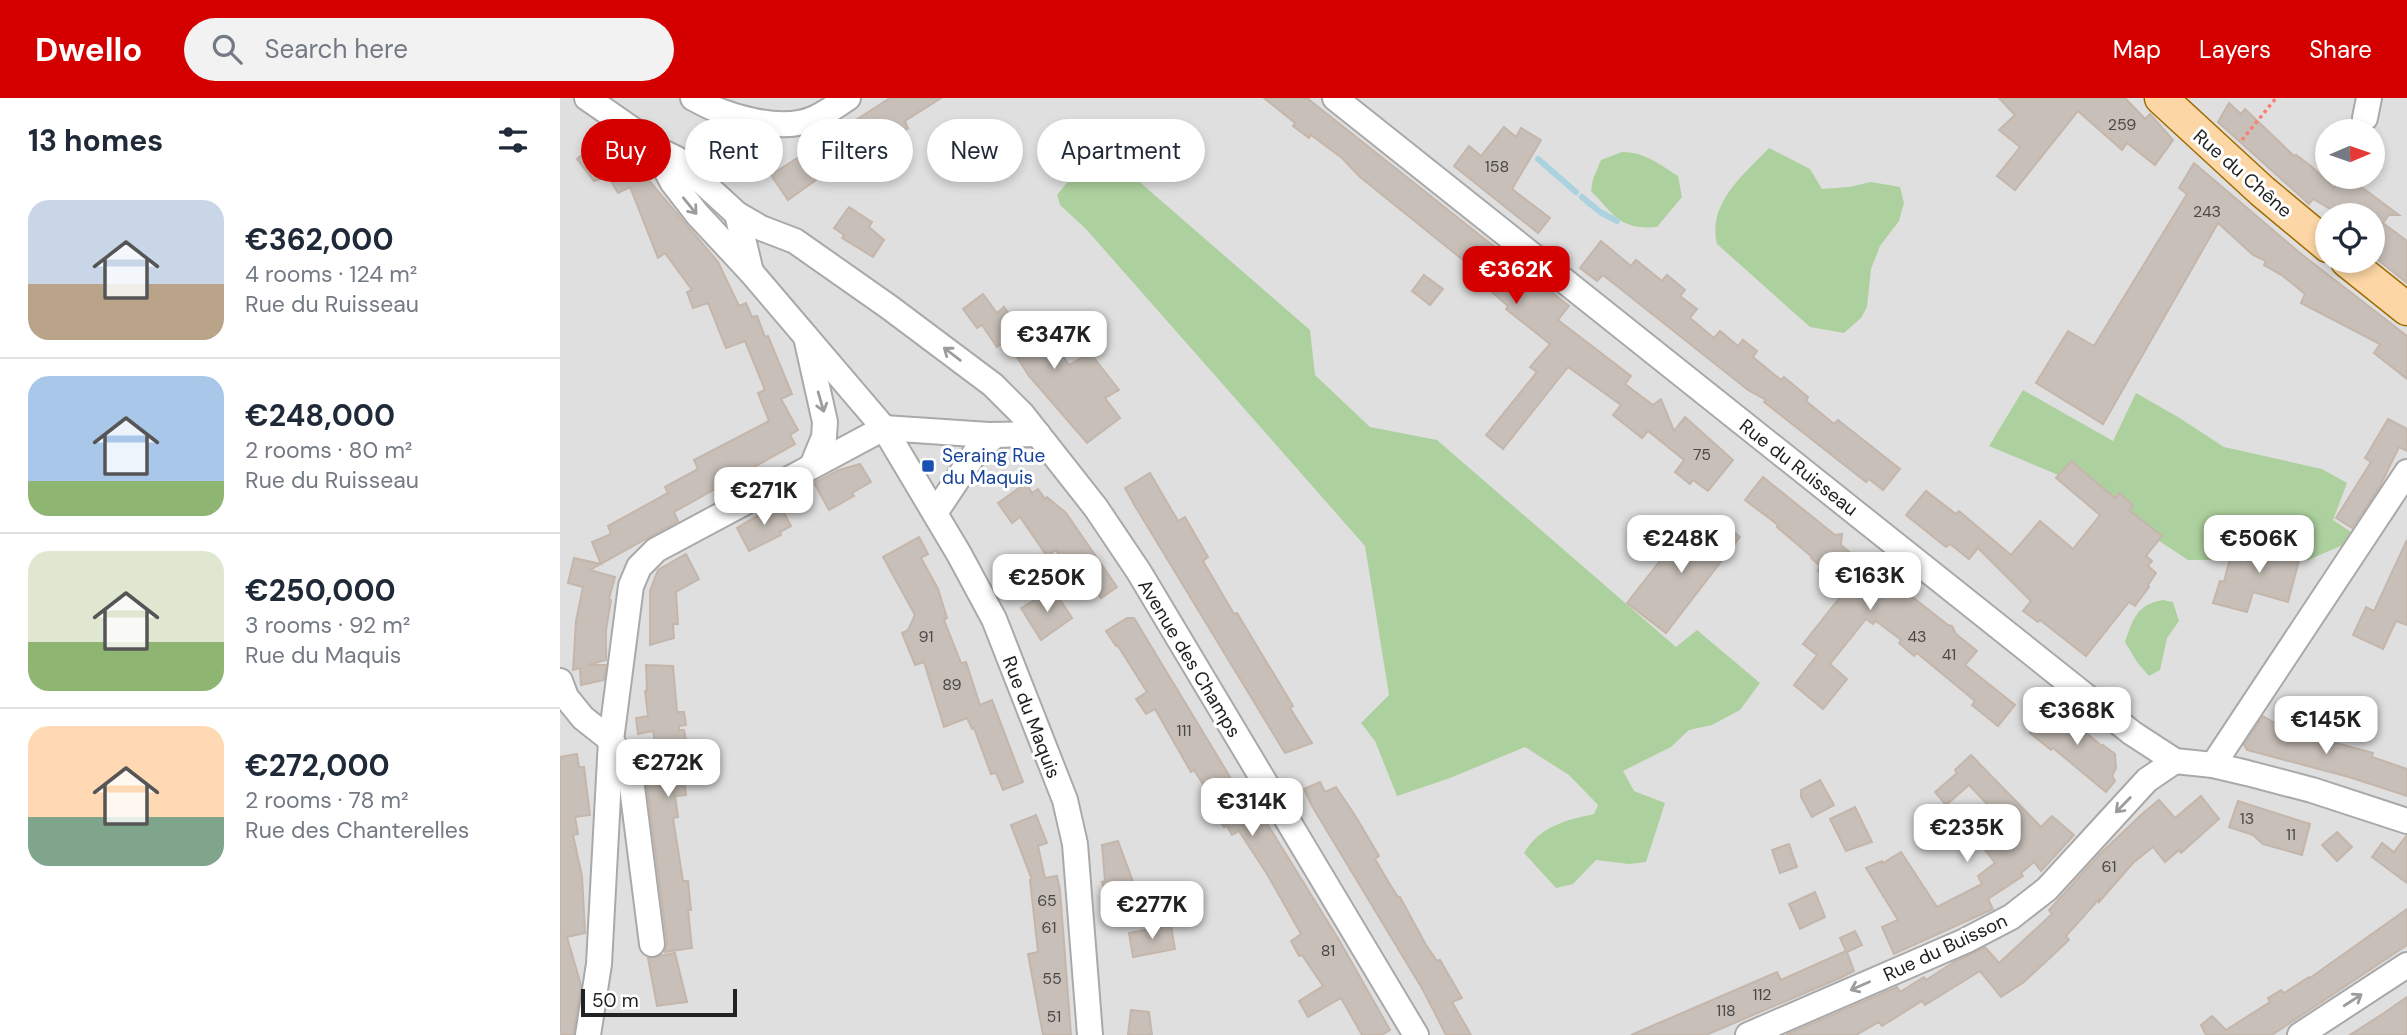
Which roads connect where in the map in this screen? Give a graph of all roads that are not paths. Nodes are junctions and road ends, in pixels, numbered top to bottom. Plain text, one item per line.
1 (587, 98) edge
2 (693, 98) edge
3 (848, 98) edge
4 (1335, 98) edge
5 (2161, 98) edge
6 (617, 119) edge
7 (671, 156) edge
8 (671, 179) edge
9 (737, 214) junction
10 (773, 233) junction
11 (2315, 235) edge
12 (751, 272) junction
13 (2362, 273) edge
14 (2407, 309) edge
15 (806, 337) junction
16 (884, 428) junction
17 (1038, 434) junction
18 (996, 435) junction
19 (812, 466) junction
20 (2404, 482) edge
21 (935, 513) junction
22 (562, 692) edge
23 (611, 740) junction
24 (2175, 761) junction
25 (2213, 765) junction
26 (2407, 821) edge
27 (652, 944) dead end
28 (2407, 965) edge
29 (588, 1035) edge
30 (1090, 1035) edge
31 (1416, 1035) edge
32 (1748, 1035) edge
33 (2300, 1035) edge

1 - 6 street
2 - 3 street
4 - 24 street, Rue du Ruisseau
5 - 11 main road, Rue du Chêne
7 - 9 street, Avenue des Champs
8 -> 12 street, Rue du Maquis
9 - 10 street, Avenue des Champs
9 - 12 street
10 - 12 street
17 -> 10 street, Avenue des Champs
12 - 15 street, Rue du Maquis
13 - 14 main road
15 - 16 street, Rue du Maquis
15 -> 19 street
16 - 18 street
16 - 19 street
16 - 21 street, Rue du Maquis
17 - 18 street
17 - 31 street, Avenue des Champs
18 - 21 street
19 - 23 street
20 - 25 street
21 - 30 street, Rue du Maquis
22 - 23 street
23 - 27 street
23 - 29 street
24 - 25 street, Rue du Ruisseau
24 -> 32 street, Rue du Buisson
25 - 26 street, Rue du Ruisseau
33 -> 28 street

